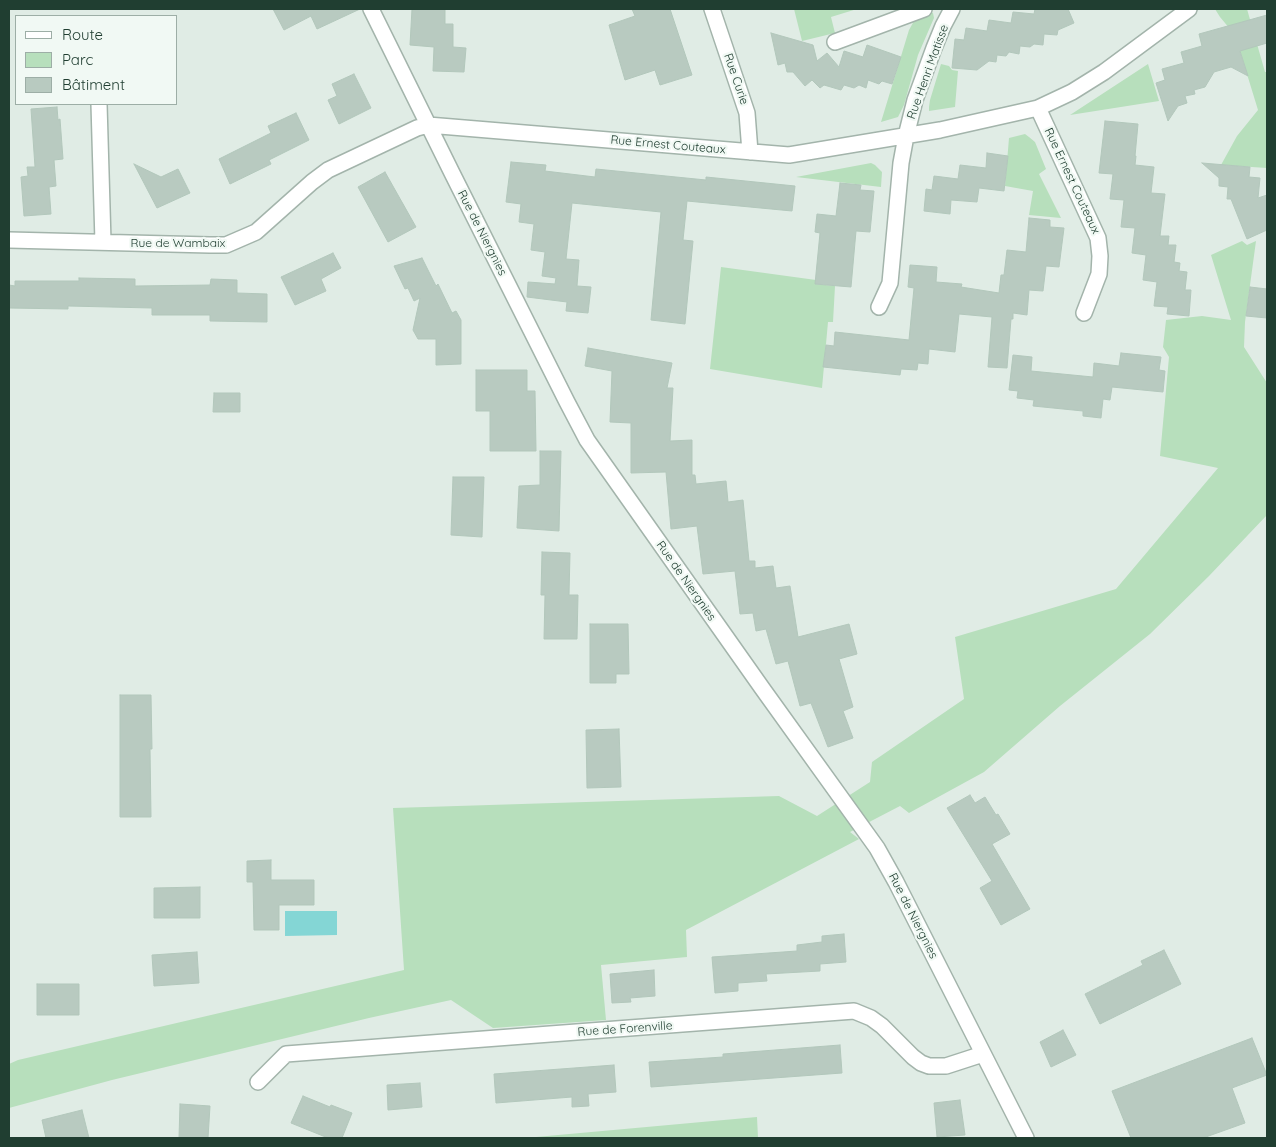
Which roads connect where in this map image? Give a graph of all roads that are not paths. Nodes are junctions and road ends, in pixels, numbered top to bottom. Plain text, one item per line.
1 (371, 9) edge
2 (712, 9) edge
3 (924, 9) edge
4 (952, 9) edge
5 (1189, 9) edge
6 (835, 42) dead end
7 (99, 105) edge
8 (1038, 108) junction
9 (428, 125) junction
10 (906, 136) junction
11 (750, 152) junction
12 (9, 240) edge
13 (104, 242) junction
14 (879, 307) dead end
15 (1084, 313) dead end
16 (983, 1054) junction
17 (258, 1082) dead end
18 (1026, 1138) edge

1 - 9 street, Rue de Niergnies
2 - 11 street, Rue Curie
3 - 6 street
4 - 10 street, Rue Henri Matisse
5 - 8 street, Rue Ernest Couteaux
7 - 13 street
8 - 10 street, Rue Ernest Couteaux
8 - 15 street, Rue Ernest Couteaux
9 - 11 street, Rue Ernest Couteaux
9 - 13 street, Rue de Wambaix
9 - 16 street, Rue de Niergnies
10 - 11 street, Rue Ernest Couteaux
10 - 14 street
12 - 13 street, Rue de Wambaix
16 - 17 street, Rue de Forenville
16 - 18 street, Rue de Niergnies

